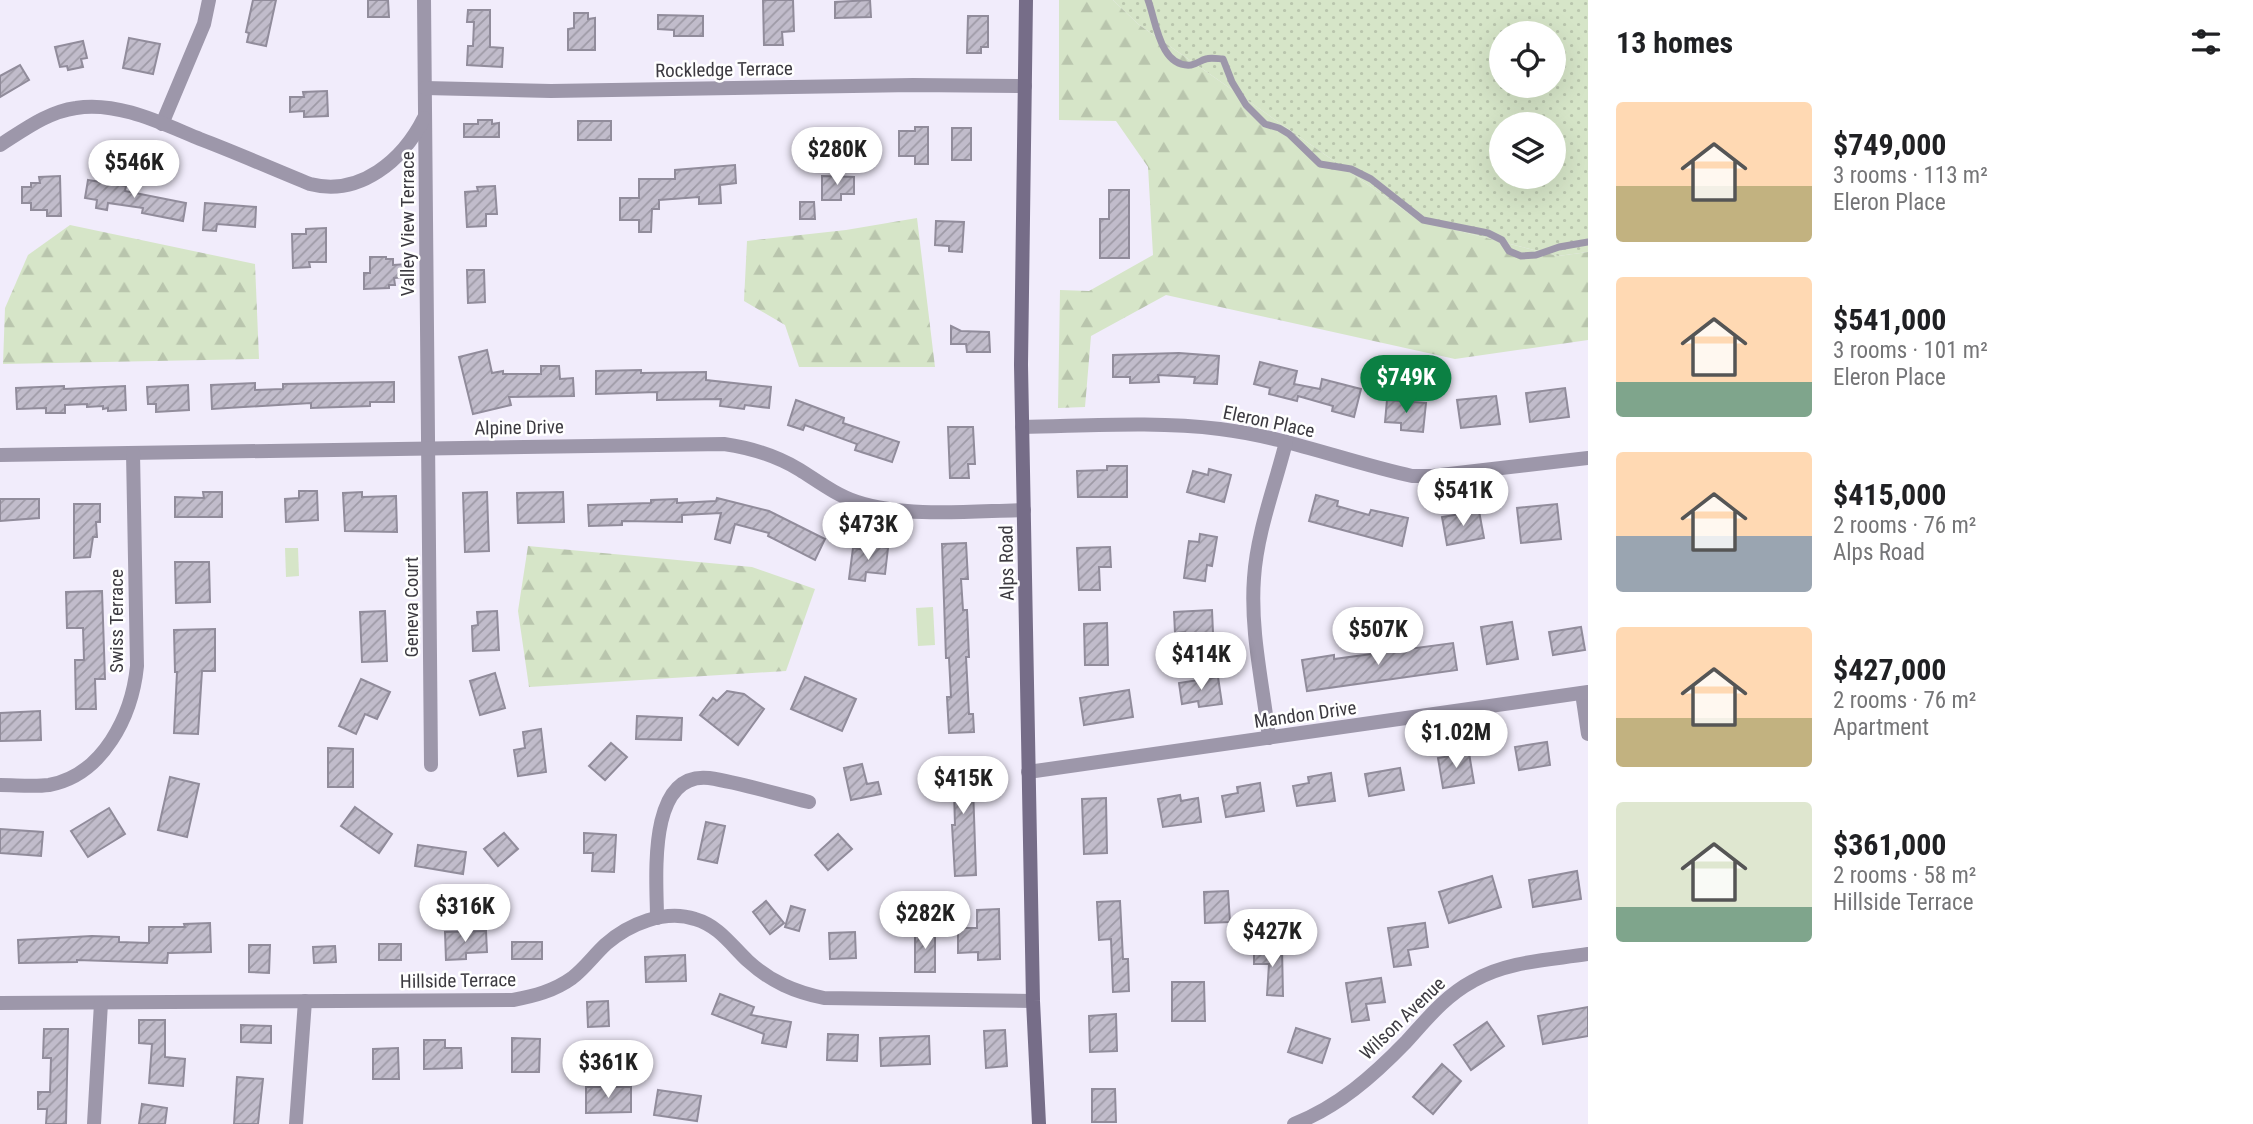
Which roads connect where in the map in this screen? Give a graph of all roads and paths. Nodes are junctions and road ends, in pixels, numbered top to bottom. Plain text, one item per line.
1 (209, 0) edge
2 (424, 0) edge
3 (1026, 0) edge
4 (1148, 0) edge
5 (1025, 86) junction
6 (425, 88) junction
7 (425, 115) junction
8 (162, 124) junction
9 (0, 145) edge
10 (1588, 242) edge
11 (1022, 427) junction
12 (1286, 442) junction
13 (428, 448) junction
14 (134, 453) junction
15 (0, 455) edge
16 (1588, 458) edge
17 (1024, 510) junction
18 (1585, 693) edge
19 (1588, 734) edge
20 (1269, 738) junction
21 (430, 765) dead end
22 (1028, 772) junction
23 (0, 785) edge
24 (809, 802) dead end
25 (657, 918) junction
26 (1588, 954) edge
27 (305, 1001) junction
28 (1033, 1001) junction
29 (0, 1003) edge
30 (101, 1003) junction
31 (94, 1124) edge
32 (296, 1124) edge
33 (1039, 1124) edge
34 (1294, 1124) edge

1 - 8 street
2 - 6 street, Valley View Terrace
3 - 5 main road, Alps Road
4 - 10 lane
5 - 6 street, Rockledge Terrace
5 - 11 main road, Alps Road
6 - 7 street, Valley View Terrace
7 - 8 street
7 - 13 street, Valley View Terrace
8 - 9 street
11 - 12 street, Eleron Place
11 - 17 main road, Alps Road
12 - 16 street, Eleron Place
12 - 20 street
13 - 14 street, Alpine Drive
13 - 17 street, Alpine Drive
13 - 21 street, Geneva Court
14 - 15 street, Alpine Drive
14 - 23 street, Swiss Terrace
17 - 22 main road, Alps Road
18 - 19 street
18 - 20 street, Mandon Drive
20 - 22 street, Mandon Drive
22 - 28 main road, Alps Road
24 - 25 street
25 - 27 street, Hillside Terrace
25 - 28 street, Hillside Terrace
26 - 34 street, Wilson Avenue
27 - 30 street, Hillside Terrace
27 - 32 street
28 - 33 main road, Alps Road
29 - 30 street, Hillside Terrace
30 - 31 street

